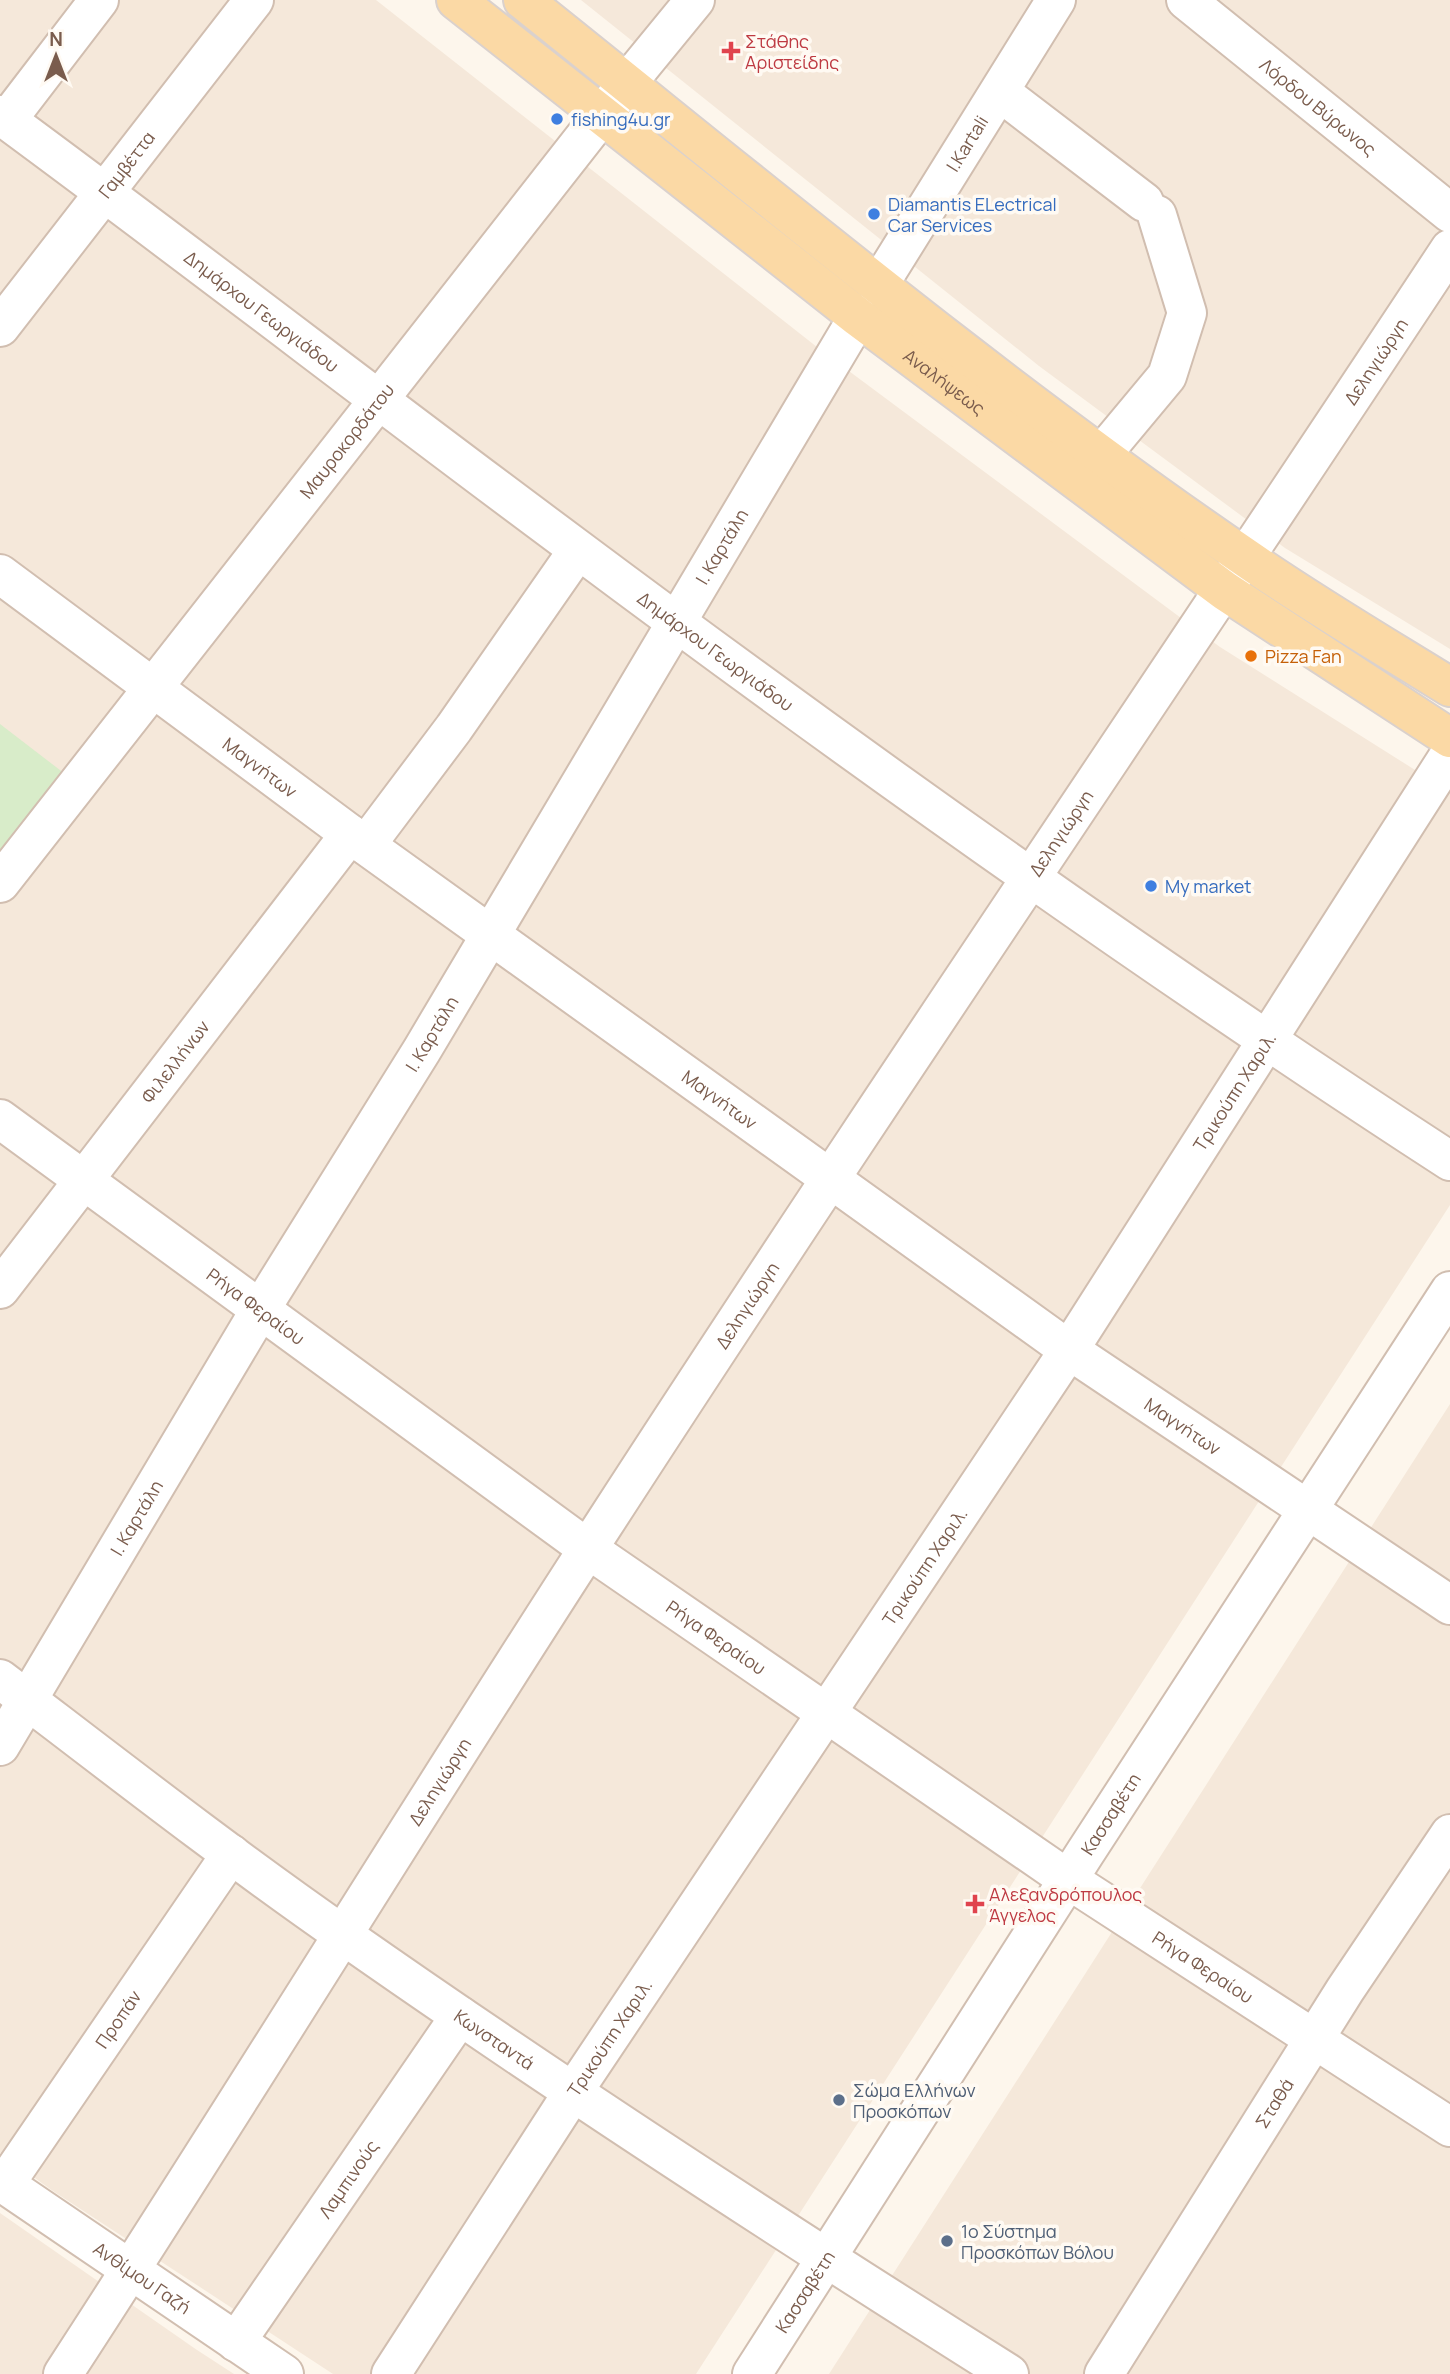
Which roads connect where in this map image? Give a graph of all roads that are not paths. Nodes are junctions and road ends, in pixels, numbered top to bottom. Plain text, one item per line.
1 (99, 0) edge
2 (254, 0) edge
3 (456, 0) edge
4 (523, 0) edge
5 (695, 0) edge
6 (1056, 0) edge
7 (1186, 0) edge
8 (627, 83) junction
9 (1000, 92) junction
10 (602, 115) junction
11 (4, 118) edge
12 (103, 192) junction
13 (1450, 213) edge
14 (1450, 249) edge
15 (868, 301) junction
16 (0, 327) edge
17 (379, 400) junction
18 (1102, 454) junction
19 (578, 550) junction
20 (1246, 559) junction
21 (0, 574) edge
22 (1225, 591) junction
23 (677, 621) junction
24 (1450, 687) edge
25 (154, 688) junction
26 (1450, 738) edge
27 (1450, 754) edge
28 (358, 839) junction
29 (1031, 880) junction
30 (0, 883) edge
31 (490, 934) junction
32 (1265, 1041) junction
33 (0, 1119) edge
34 (1450, 1161) edge
35 (829, 1179) junction
36 (84, 1181) junction
37 (0, 1289) edge
38 (1450, 1292) edge
39 (260, 1310) junction
40 (1069, 1350) junction
41 (1309, 1510) junction
42 (587, 1549) junction
43 (1450, 1605) edge
44 (14, 1690) edge
45 (827, 1714) junction
46 (0, 1746) edge
47 (1450, 1833) edge
48 (231, 1854) junction
49 (1069, 1880) junction
50 (343, 1935) junction
51 (460, 2016) junction
52 (1315, 2038) junction
53 (573, 2092) junction
54 (1450, 2127) edge
55 (2, 2182) edge
56 (825, 2258) junction
57 (131, 2270) junction
58 (236, 2342) junction
59 (63, 2374) edge
60 (284, 2374) edge
61 (391, 2374) edge
62 (752, 2374) edge
63 (1009, 2374) edge
64 (1104, 2374) edge

1 - 11 street
2 - 12 street, Γαμβέττα
3 - 10 main road, Αναλήψεως
4 - 8 main road, Αναλήψεως
5 - 8 street, Μαυροκορδάτου
6 - 9 street, I.Kartali
7 - 13 street, Λόρδου Βύρωνος
8 - 10 street, Μαυροκορδάτου
8 - 15 main road, Αναλήψεως
9 - 15 street, I.Kartali
9 - 18 street
10 - 15 main road, Αναλήψεως
10 - 17 street, Μαυροκορδάτου
11 - 12 street, Δημάρχου Γεωργιάδου
12 - 16 street, Γαμβέττα
12 - 17 street, Δημάρχου Γεωργιάδου
14 - 20 street, Δεληγιώργη
15 - 18 main road, Αναλήψεως
15 - 22 main road, Αναλήψεως
15 - 23 street, Ι. Καρτάλη
17 - 19 street, Δημάρχου Γεωργιάδου
17 - 25 street, Μαυροκορδάτου
18 - 20 main road, Αναλήψεως
19 - 23 street, Δημάρχου Γεωργιάδου
19 - 28 street, Φιλελλήνων
20 - 22 street, Δεληγιώργη
20 - 24 main road, Αναλήψεως
21 - 25 street, Μαγνήτων
22 - 26 main road, Αναλήψεως
22 - 29 street, Δεληγιώργη
23 - 29 street, Δημάρχου Γεωργιάδου
23 - 31 street, Ι. Καρτάλη
25 - 28 street, Μαγνήτων
25 - 30 street, Μαυροκορδάτου
27 - 32 street, Τρικούπη Χαριλ.
28 - 31 street, Μαγνήτων
28 - 36 street, Φιλελλήνων
29 - 32 street, Δημάρχου Γεωργιάδου
29 - 35 street, Δεληγιώργη
31 - 35 street, Μαγνήτων
31 - 39 street, Ι. Καρτάλη
32 - 34 street, Δημάρχου Γεωργιάδου
32 - 40 street, Τρικούπη Χαριλ.
33 - 36 street, Ρήγα Φεραίου
35 - 40 street, Μαγνήτων
35 - 42 street, Δεληγιώργη
36 - 37 street, Φιλελλήνων
36 - 39 street, Ρήγα Φεραίου
38 - 41 street, Κασσαβέτη
39 - 42 street, Ρήγα Φεραίου
39 - 44 street, Ι. Καρτάλη
40 - 41 street, Μαγνήτων
40 - 45 street, Τρικούπη Χαριλ.
41 - 43 street, Μαγνήτων
41 - 49 street, Κασσαβέτη
42 - 45 street, Ρήγα Φεραίου
42 - 50 street, Δεληγιώργη
44 - 46 street, Ι. Καρτάλη
44 - 48 street, Κωνσταντά
45 - 49 street, Ρήγα Φεραίου
45 - 53 street, Τρικούπη Χαριλ.
47 - 52 street, Σταθά
48 - 50 street, Κωνσταντά
48 - 55 street, Προπάν
49 - 52 street, Ρήγα Φεραίου
49 - 56 street, Κασσαβέτη
50 - 51 street, Κωνσταντά
50 - 57 street, Δεληγιώργη
51 - 53 street, Κωνσταντά
51 - 58 street, Λαμπινούς
52 - 54 street, Ρήγα Φεραίου
52 - 64 street, Σταθά
53 - 56 street, Κωνσταντά
53 - 61 street, Τρικούπη Χαριλ.
55 - 57 street, Ανθίμου Γαζή
56 - 62 street, Κασσαβέτη
56 - 63 street, Κωνσταντά
57 - 58 street, Ανθίμου Γαζή
57 - 59 street, Δεληγιώργη
58 - 60 street, Ανθίμου Γαζή

